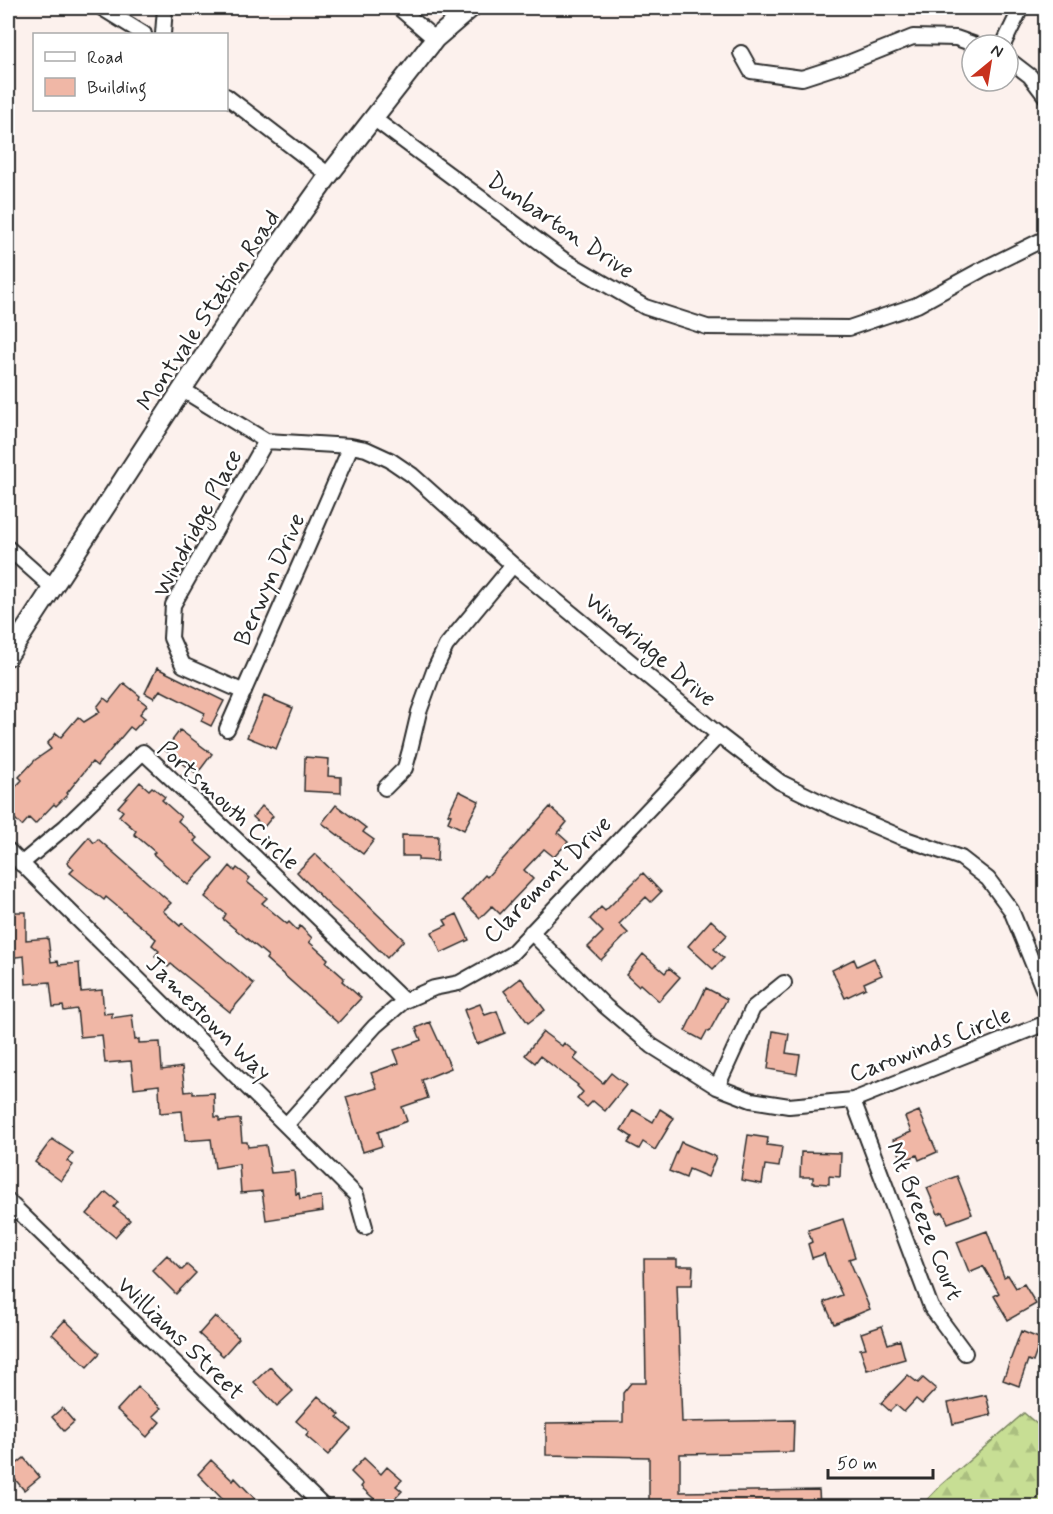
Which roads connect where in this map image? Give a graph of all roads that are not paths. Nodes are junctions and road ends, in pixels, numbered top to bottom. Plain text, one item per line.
1 (102, 8) edge
2 (165, 8) edge
3 (399, 8) edge
4 (471, 8) edge
5 (1021, 8) edge
6 (142, 33) edge
7 (163, 33) edge
8 (1009, 33) edge
9 (435, 39) junction
10 (960, 39) edge
11 (741, 53) dead end
12 (1020, 68) edge
13 (1046, 97) edge
14 (228, 98) edge
15 (373, 118) junction
16 (329, 175) junction
17 (1046, 238) edge
18 (183, 390) junction
19 (266, 441) junction
20 (351, 446) junction
21 (8, 548) edge
22 (513, 565) junction
23 (53, 588) junction
24 (8, 656) edge
25 (244, 692) junction
26 (227, 729) dead end
27 (719, 735) junction
28 (385, 788) dead end
29 (8, 850) edge
30 (21, 864) junction
31 (531, 932) junction
32 (784, 983) dead end
33 (1046, 996) edge
34 (404, 1001) junction
35 (1046, 1023) edge
36 (717, 1087) junction
37 (853, 1100) junction
38 (286, 1125) junction
39 (8, 1201) edge
40 (365, 1227) dead end
41 (965, 1353) dead end
42 (323, 1506) edge

1 - 6 street
2 - 7 street
3 - 9 street
4 - 9 street, Montvale Station Road
5 - 8 street
9 - 15 street, Montvale Station Road
10 - 11 street
12 - 13 street
14 - 16 street
15 - 16 street, Montvale Station Road
15 - 17 street, Dunbarton Drive
16 - 18 street, Montvale Station Road
18 - 19 street, Windridge Drive
18 - 23 street, Montvale Station Road
19 - 20 street, Windridge Drive
19 - 25 street, Windridge Place
20 - 22 street, Windridge Drive
20 - 25 street, Berwyn Drive
21 - 23 street
22 - 27 street, Windridge Drive
22 - 28 street
23 - 24 street, Montvale Station Road
25 - 26 street, Berwyn Drive
27 - 31 street, Claremont Drive
27 - 33 street, Windridge Drive
29 - 30 street, Jamestown Way
30 - 34 street, Portsmouth Circle
30 - 38 street, Jamestown Way
31 - 34 street, Claremont Drive
31 - 36 street, Carowinds Circle
32 - 36 street
34 - 38 street, Claremont Drive
35 - 37 street, Carowinds Circle
36 - 37 street, Carowinds Circle
37 - 41 street, Mt Breeze Court
38 - 40 street, Jamestown Way
39 - 42 street, Williams Street

